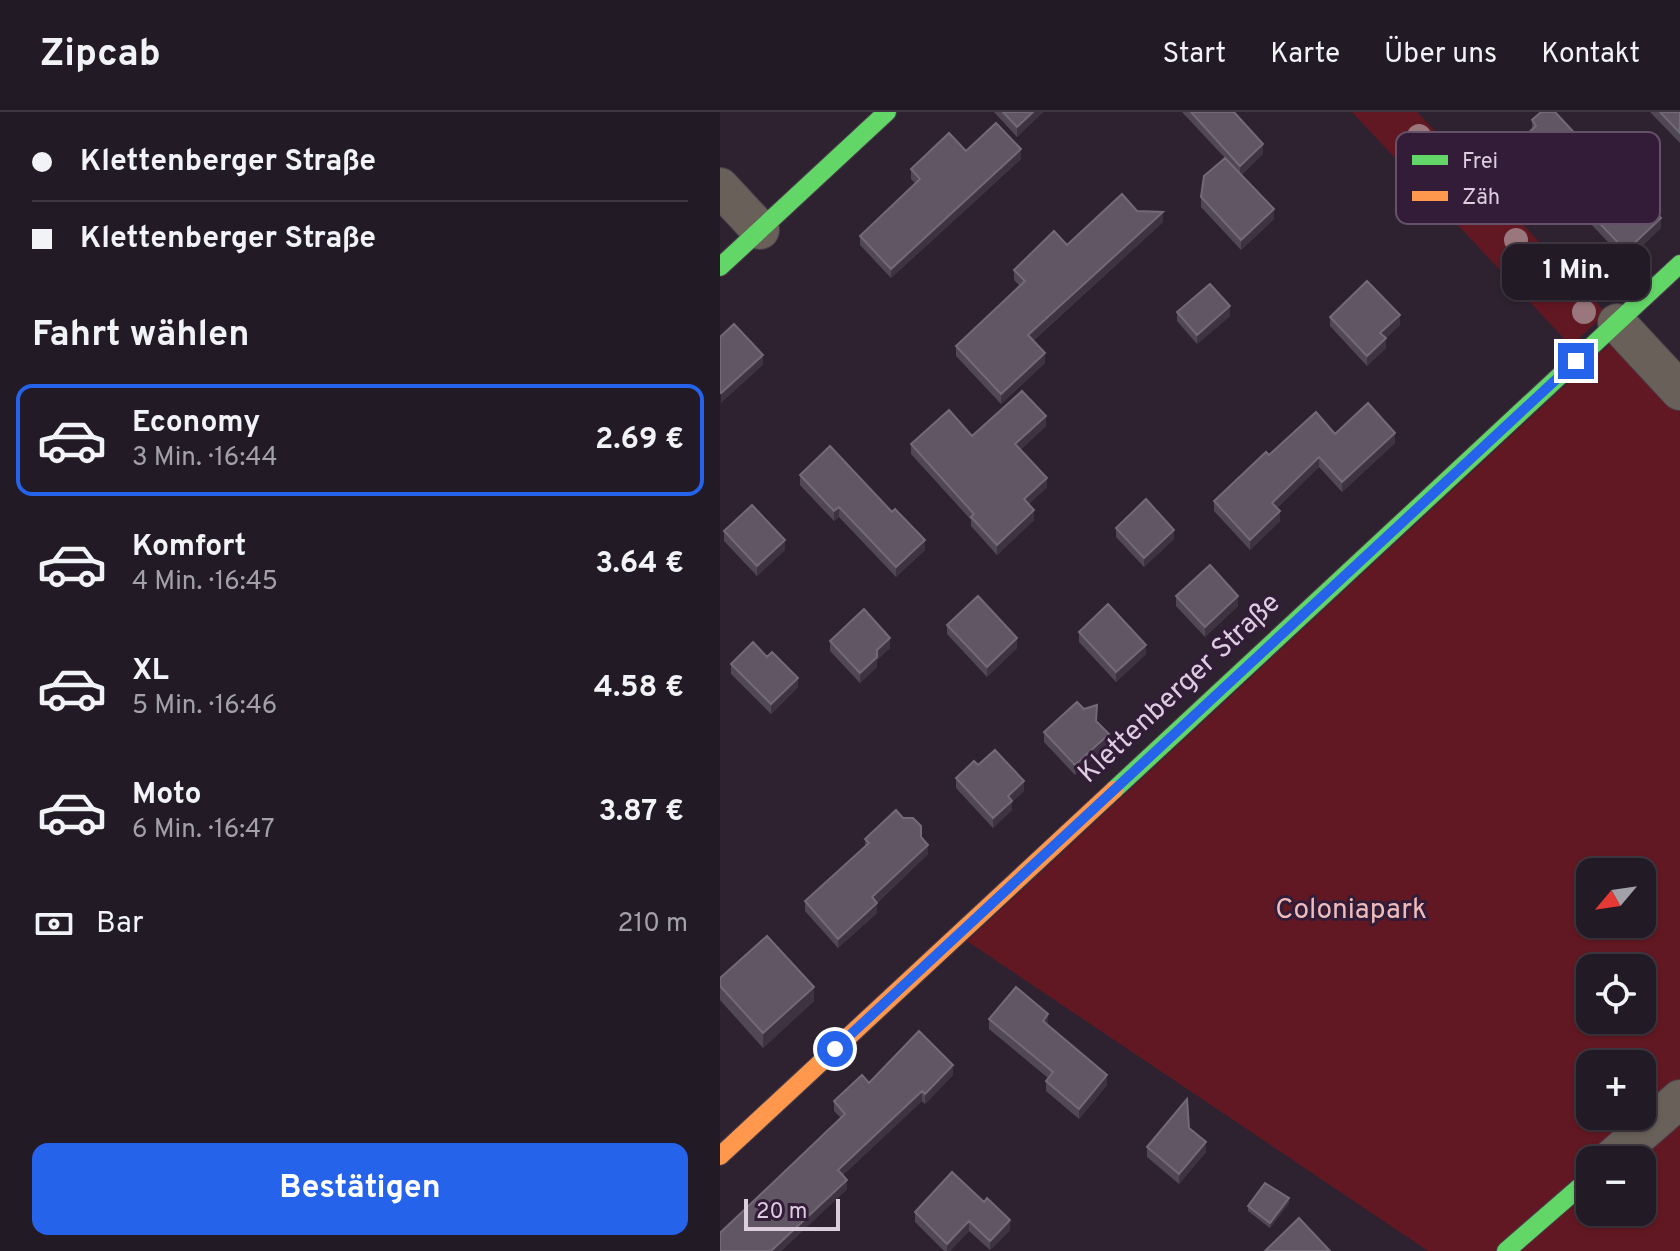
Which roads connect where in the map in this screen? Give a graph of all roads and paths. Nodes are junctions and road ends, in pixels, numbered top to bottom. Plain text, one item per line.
1 (887, 112) edge
2 (720, 187) edge
3 (760, 230) junction
4 (1680, 264) edge
5 (720, 267) edge
6 (1617, 323) junction
7 (1680, 391) edge
8 (1680, 1099) edge
9 (1626, 1146) edge
10 (720, 1156) edge
11 (1576, 1190) edge
12 (1506, 1251) edge

1 - 3 street
2 - 3 street
3 - 5 street
4 - 6 street, Klettenberger Straße
6 - 7 street
6 - 10 street, Klettenberger Straße
8 - 9 street
11 - 12 street

